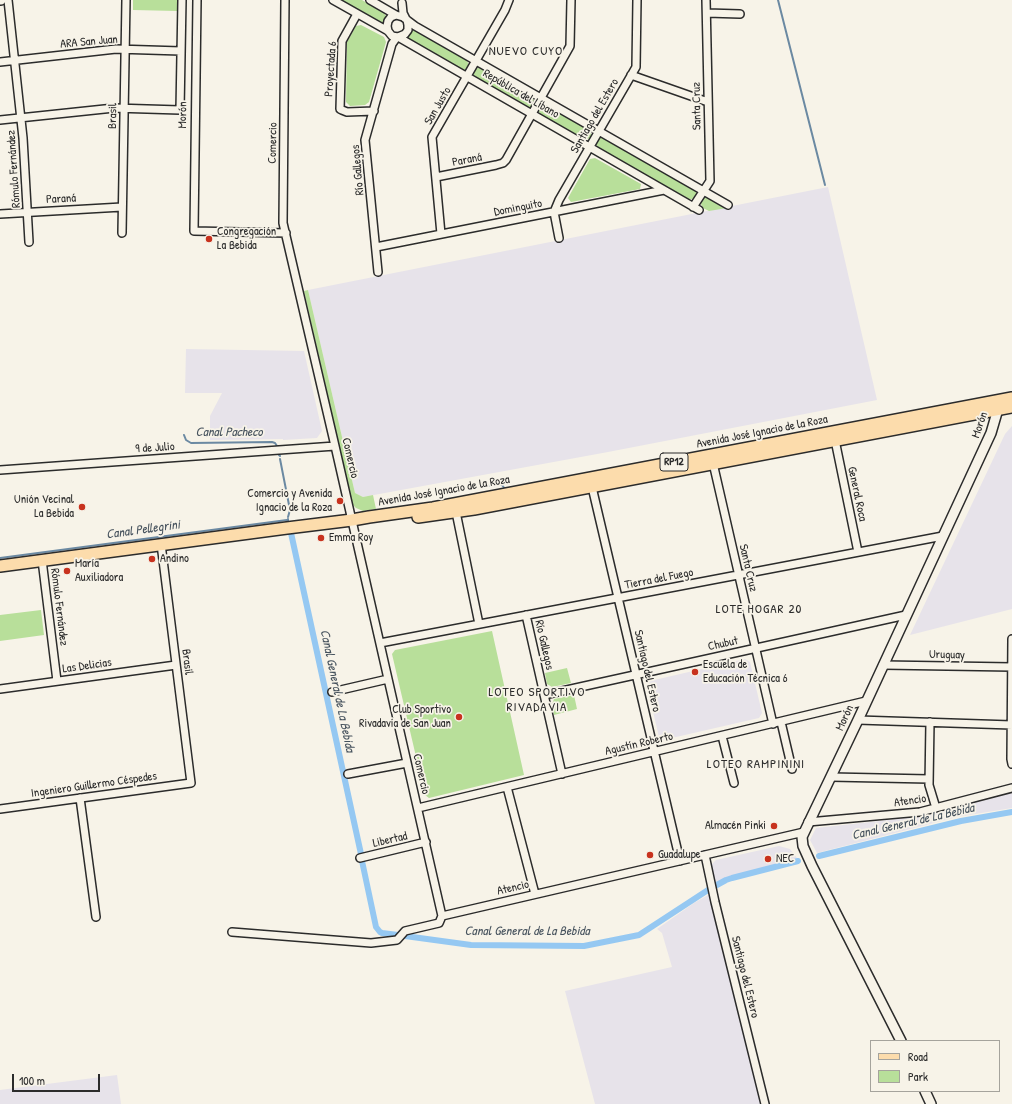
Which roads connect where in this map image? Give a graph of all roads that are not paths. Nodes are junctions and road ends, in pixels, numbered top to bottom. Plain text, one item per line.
1 (8, 0) edge
2 (126, 0) edge
3 (182, 0) edge
4 (197, 0) edge
5 (285, 0) edge
6 (333, 0) edge
7 (370, 0) edge
8 (509, 0) edge
9 (571, 0) edge
10 (637, 0) edge
11 (706, 0) edge
12 (402, 2) edge
13 (707, 13) junction
14 (358, 14) junction
15 (740, 14) dead end
16 (397, 15) junction
17 (406, 20) junction
18 (393, 35) junction
19 (125, 50) junction
20 (181, 51) junction
21 (15, 60) junction
22 (476, 61) junction
23 (0, 62) edge
24 (631, 75) junction
25 (467, 77) junction
26 (541, 98) junction
27 (708, 102) junction
28 (124, 108) junction
29 (374, 111) junction
30 (532, 114) junction
31 (21, 118) junction
32 (0, 120) edge
33 (598, 131) junction
34 (589, 147) junction
35 (436, 177) junction
36 (664, 190) junction
37 (703, 191) junction
38 (728, 205) dead end
39 (122, 207) junction
40 (696, 208) joint
41 (27, 212) junction
42 (554, 212) junction
43 (0, 214) edge
44 (122, 233) dead end
45 (286, 233) junction
46 (441, 234) junction
47 (559, 238) dead end
48 (29, 242) dead end
49 (376, 247) junction
50 (378, 272) dead end
51 (1012, 398) edge
52 (997, 405) junction
53 (1012, 407) edge
54 (835, 440) junction
55 (336, 446) junction
56 (714, 464) junction
57 (0, 470) edge
58 (592, 487) junction
59 (456, 512) junction
60 (352, 520) junction
61 (943, 536) junction
62 (161, 544) junction
63 (858, 552) junction
64 (42, 560) junction
65 (0, 566) edge
66 (739, 575) junction
67 (618, 598) junction
68 (526, 615) junction
69 (906, 615) junction
70 (479, 624) junction
71 (1012, 639) edge
72 (380, 643) junction
73 (756, 648) junction
74 (176, 665) junction
75 (883, 665) junction
76 (1012, 667) edge
77 (636, 674) junction
78 (388, 679) junction
79 (57, 681) junction
80 (0, 689) edge
81 (332, 692) dead end
82 (544, 695) junction
83 (866, 701) junction
84 (858, 720) junction
85 (781, 722) junction
86 (930, 722) junction
87 (773, 724) junction
88 (1012, 725) edge
89 (722, 736) junction
90 (654, 752) junction
91 (407, 763) junction
92 (1012, 764) edge
93 (792, 769) dead end
94 (348, 774) dead end
95 (562, 774) junction
96 (831, 777) junction
97 (929, 779) junction
98 (191, 783) joint
99 (734, 783) dead end
100 (507, 787) junction
101 (1012, 788) edge
102 (80, 798) junction
103 (418, 808) junction
104 (936, 808) junction
105 (0, 809) edge
106 (808, 822) junction
107 (804, 832) junction
108 (426, 842) junction
109 (706, 854) junction
110 (360, 858) dead end
111 (680, 860) junction
112 (535, 894) junction
113 (442, 916) junction
114 (96, 917) dead end
115 (232, 932) dead end
116 (900, 1040) edge
117 (925, 1092) edge
118 (765, 1104) edge
119 (931, 1104) edge

1 - 21 street, Rómulo Fernández
2 - 19 street, Brasil
3 - 20 street, Morón
4 - 45 street, Morón
5 - 45 street, Comercio
6 - 14 street, República del Líbano
7 - 16 street, República del Líbano
8 - 22 street, San Justo
9 - 26 street
10 - 24 street, Santiago del Estero
11 - 13 street, Santa Cruz
12 - 16 street
12 - 17 street
13 - 15 street
13 - 27 street, Santa Cruz
14 - 18 street, República del Líbano
14 - 29 street, Proyectada 6
16 - 17 street, República del Líbano
16 - 18 street
17 - 18 street
17 - 22 street, República del Líbano
18 - 25 street, República del Líbano
18 - 29 street, Río Gallegos
19 - 20 street, ARA San Juan
19 - 21 street, ARA San Juan
19 - 28 street, Brasil
20 - 28 street, Morón
21 - 23 street, ARA San Juan
21 - 31 street, Rómulo Fernández
22 - 25 street, San Justo
22 - 26 street, República del Líbano
24 - 27 street
24 - 33 street, Santiago del Estero
25 - 30 street, República del Líbano
25 - 35 street, San Justo
26 - 30 street
26 - 33 street, República del Líbano
27 - 37 street, Santa Cruz
28 - 31 street
28 - 39 street, Brasil
29 - 49 street, Río Gallegos
30 - 34 street, República del Líbano
30 - 35 street, Paraná
31 - 32 street
31 - 41 street, Rómulo Fernández
33 - 34 street, Santiago del Estero
33 - 37 street, República del Líbano
34 - 36 street, República del Líbano
34 - 42 street, Santiago del Estero
35 - 46 street, San Justo
36 - 40 street, República del Líbano
36 - 42 street, Dominguito
37 - 38 street, República del Líbano
37 - 40 street, Santa Cruz
39 - 41 street, Paraná
39 - 44 street, Brasil
41 - 43 street, Paraná
41 - 48 street, Rómulo Fernández
42 - 46 street, Dominguito
42 - 47 street
45 - 55 street, Comercio
46 - 49 street, Dominguito
49 - 50 street, Río Gallegos
51 - 52 main road, Avenida José Ignacio de la Roza / RP12
52 - 53 main road, Avenida José Ignacio de la Roza / RP12
52 - 54 main road, Avenida José Ignacio de la Roza / RP12
52 - 60 main road, Avenida José Ignacio de la Roza / RP12
52 - 61 street, Morón
54 - 56 main road, Avenida José Ignacio de la Roza / RP12
54 - 63 street, General Roca
55 - 57 street, 9 de Julio
55 - 60 street, Comercio
56 - 58 main road, Avenida José Ignacio de la Roza / RP12
56 - 66 street, Santa Cruz
58 - 59 main road, Avenida José Ignacio de la Roza / RP12
58 - 67 street, Santiago del Estero
59 - 60 main road, Avenida José Ignacio de la Roza / RP12
59 - 70 street
60 - 62 main road, Avenida José Ignacio de la Roza / RP12
60 - 72 street, Comercio
61 - 63 street, Tierra del Fuego
61 - 69 street, Morón
62 - 64 main road, Avenida José Ignacio de la Roza / RP12
62 - 74 street, Brasil
63 - 66 street, Tierra del Fuego
64 - 65 main road, Avenida José Ignacio de la Roza / RP12
64 - 79 street, Rómulo Fernández
66 - 67 street, Tierra del Fuego
66 - 73 street, Santa Cruz
67 - 68 street, Tierra del Fuego
67 - 77 street, Santiago del Estero
68 - 70 street, Tierra del Fuego
68 - 82 street, Río Gallegos
69 - 73 street, Chubut
69 - 75 street, Morón
70 - 72 street, Tierra del Fuego
71 - 76 street
72 - 78 street, Comercio
73 - 77 street, Chubut
73 - 87 street, Santa Cruz
74 - 79 street, Las Delicias
74 - 98 street, Brasil
75 - 76 street, Uruguay
75 - 83 street, Morón
76 - 88 street
77 - 82 street, Chubut
77 - 90 street, Santiago del Estero
78 - 81 street
78 - 91 street, Comercio
79 - 80 street, Las Delicias
82 - 95 street, Río Gallegos
83 - 84 street, Morón
83 - 85 street, Agustín Roberto
84 - 86 street
84 - 96 street, Morón
85 - 87 street, Agustín Roberto
85 - 93 street
86 - 88 street
86 - 97 street
87 - 89 street, Agustín Roberto
88 - 92 street
89 - 90 street, Agustín Roberto
89 - 99 street
90 - 95 street, Agustín Roberto
90 - 111 street, Santiago del Estero
91 - 94 street
91 - 103 street, Comercio
95 - 100 street, Agustín Roberto
96 - 97 street
96 - 106 street, Morón
97 - 104 street
98 - 102 street, Ingeniero Guillermo Céspedes
100 - 103 street, Agustín Roberto
100 - 112 street
101 - 104 street, Atencio
102 - 105 street, Ingeniero Guillermo Céspedes
102 - 114 street
103 - 108 street, Comercio
104 - 106 street, Atencio
106 - 107 street, Morón
107 - 109 street, Atencio
107 - 116 street, Morón
108 - 110 street, Libertad
108 - 113 street, Comercio
109 - 111 street, Atencio
109 - 118 street, Santiago del Estero
111 - 112 street, Atencio
112 - 113 street, Atencio
113 - 115 street, Atencio
117 - 119 street

